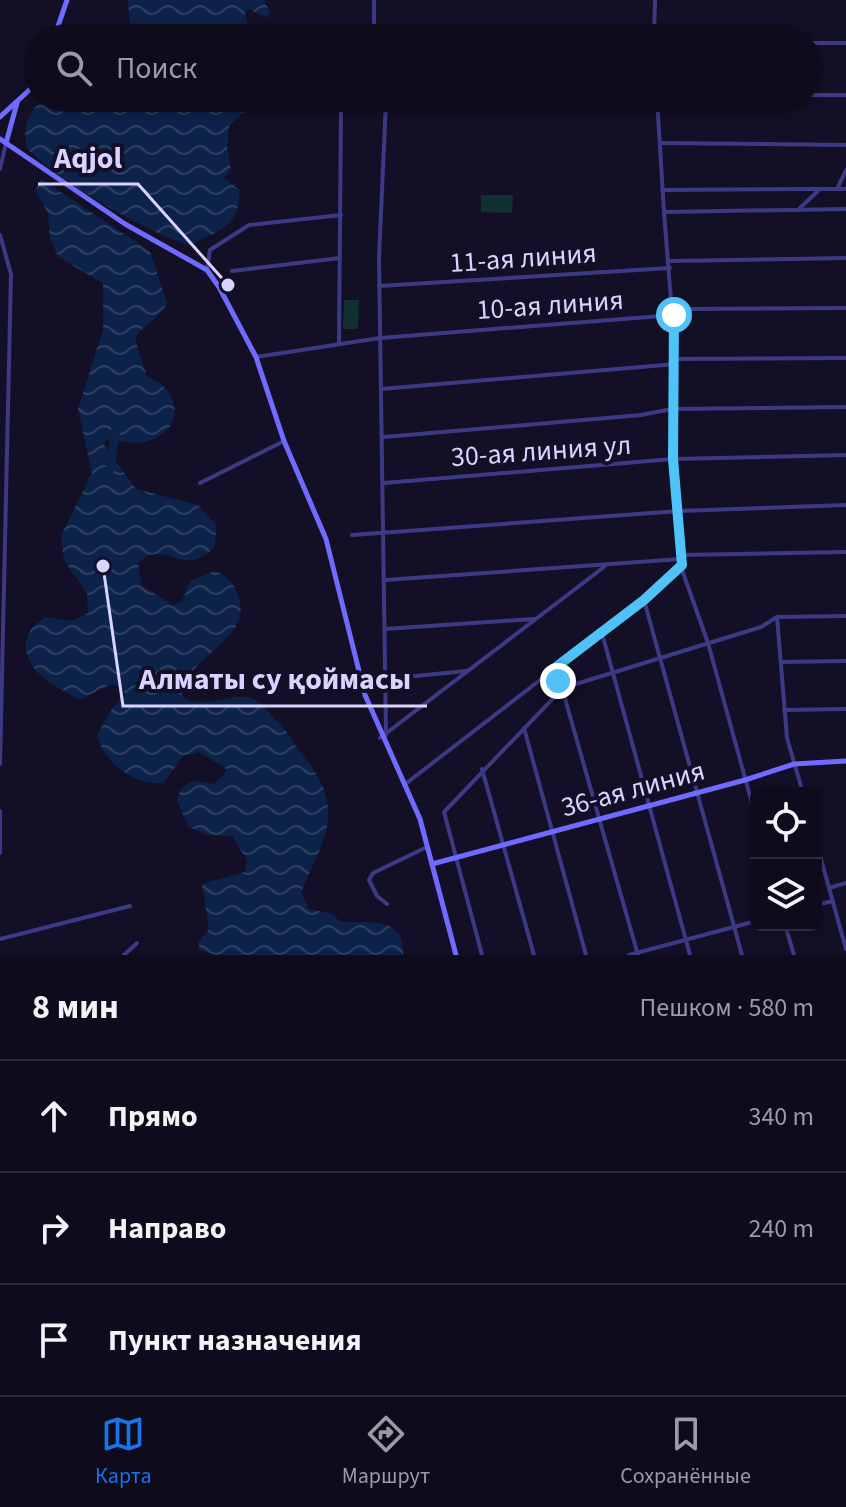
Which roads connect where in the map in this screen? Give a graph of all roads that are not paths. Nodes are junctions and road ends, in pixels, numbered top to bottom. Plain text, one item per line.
1 (67, 0) edge
2 (374, 0) edge
3 (655, 0) edge
4 (59, 24) edge
5 (374, 24) edge
6 (654, 24) edge
7 (822, 43) edge
8 (846, 43) edge
9 (24, 95) edge
10 (822, 95) edge
11 (846, 95) edge
12 (17, 102) junction
13 (341, 112) edge
14 (386, 112) edge
15 (658, 112) edge
16 (0, 117) edge
17 (3, 141) edge
18 (660, 143) junction
19 (846, 145) edge
20 (0, 169) edge
21 (846, 170) edge
22 (820, 189) junction
23 (837, 189) junction
24 (846, 189) edge
25 (662, 190) junction
26 (846, 209) edge
27 (797, 210) junction
28 (664, 212) junction
29 (341, 215) junction
30 (0, 235) edge
31 (340, 258) junction
32 (846, 258) edge
33 (670, 265) junction
34 (207, 270) junction
35 (232, 271) dead end
36 (379, 286) junction
37 (846, 308) edge
38 (674, 315) junction
39 (380, 338) junction
40 (339, 344) junction
41 (256, 357) junction
42 (846, 358) edge
43 (675, 361) junction
44 (381, 389) junction
45 (846, 407) edge
46 (672, 409) junction
47 (384, 437) junction
48 (284, 441) junction
49 (846, 455) edge
50 (673, 459) junction
51 (200, 483) dead end
52 (384, 483) junction
53 (846, 505) edge
54 (679, 511) junction
55 (383, 532) junction
56 (352, 535) dead end
57 (846, 552) edge
58 (681, 557) junction
59 (606, 566) junction
60 (681, 567) junction
61 (385, 580) junction
62 (644, 600) junction
63 (846, 616) edge
64 (777, 617) junction
65 (536, 619) junction
66 (385, 629) junction
67 (602, 633) junction
68 (708, 643) junction
69 (661, 659) junction
70 (846, 661) edge
71 (781, 662) junction
72 (556, 667) junction
73 (469, 671) junction
74 (611, 673) junction
75 (385, 679) junction
76 (563, 688) junction
77 (846, 709) edge
78 (784, 710) junction
79 (524, 728) junction
80 (383, 736) junction
81 (846, 761) edge
82 (0, 764) edge
83 (794, 764) junction
84 (482, 769) junction
85 (745, 780) junction
86 (403, 786) junction
87 (801, 787) edge
88 (698, 793) junction
89 (750, 797) edge
90 (650, 807) junction
91 (0, 811) edge
92 (600, 819) junction
93 (553, 830) junction
94 (503, 845) junction
95 (429, 846) junction
96 (0, 853) edge
97 (454, 857) junction
98 (821, 859) edge
99 (432, 864) junction
100 (846, 883) edge
101 (829, 888) junction
102 (833, 901) junction
103 (387, 904) dead end
104 (822, 904) edge
105 (130, 906) dead end
106 (750, 923) edge
107 (733, 927) junction
108 (787, 931) edge
109 (844, 934) edge
110 (685, 938) junction
111 (0, 939) edge
112 (137, 943) dead end
113 (846, 949) edge
114 (637, 954) edge
115 (124, 955) edge
116 (456, 955) edge
117 (482, 955) edge
118 (534, 955) edge
119 (586, 955) edge
120 (629, 955) edge
121 (690, 955) edge
122 (742, 955) edge
123 (794, 955) edge

1 - 4 street
2 - 5 street
3 - 6 street
7 - 8 street
9 - 12 street
10 - 11 street
12 - 16 street
12 - 17 street
13 - 29 street
14 - 36 street
15 - 18 street
17 - 20 street
17 - 34 street
18 - 19 street
18 - 25 street
21 - 23 street
22 - 23 street
22 - 25 street
22 - 27 street
23 - 24 street
25 - 28 street
26 - 27 street
27 - 28 street
28 - 33 street
29 - 31 street
29 - 34 street
30 - 82 street
31 - 35 street
31 - 40 street
32 - 33 street, 11-ая линия
33 - 36 street, 11-ая линия
33 - 38 street
34 - 41 street
36 - 39 street
37 - 38 street, 10-ая линия
38 - 39 street, 10-ая линия
38 - 43 street
39 - 40 street, 10-ая линия
39 - 44 street
40 - 41 street, 10-ая линия
41 - 48 street
42 - 43 street
43 - 44 street
43 - 46 street
44 - 47 street
45 - 46 street
46 - 47 street
46 - 50 street
47 - 52 street
48 - 51 street
48 - 80 street
49 - 50 street, 30-ая линия ул
50 - 52 street, 30-ая линия ул
50 - 54 street
52 - 55 street
53 - 54 street
54 - 55 street
54 - 58 street
55 - 56 street
55 - 61 street
57 - 58 street
58 - 59 street
58 - 60 street
59 - 61 street
59 - 65 street
60 - 62 street
60 - 68 street
61 - 66 street
62 - 67 street
62 - 69 street
63 - 64 street
64 - 68 street
64 - 71 street
65 - 66 street
65 - 73 street
66 - 75 street
67 - 72 street
67 - 74 street
68 - 69 street
68 - 85 street
69 - 74 street
69 - 88 street
70 - 71 street
71 - 78 street
72 - 76 street
72 - 86 street
73 - 75 street
73 - 80 street
74 - 76 street
74 - 90 street
75 - 80 street
76 - 79 street
76 - 92 street
77 - 78 street
78 - 83 street
79 - 84 street
79 - 93 street
80 - 86 street
81 - 83 street, 36-ая линия
83 - 85 street, 36-ая линия
83 - 87 street
84 - 94 street
84 - 97 street
85 - 88 street, 36-ая линия
85 - 89 street
86 - 95 street
88 - 90 street, 36-ая линия
88 - 107 street
90 - 92 street, 36-ая линия
90 - 110 street
91 - 96 street
92 - 93 street, 36-ая линия
92 - 114 street
93 - 94 street, 36-ая линия
93 - 119 street
94 - 97 street, 36-ая линия
94 - 118 street
95 - 99 street
95 - 103 street
97 - 99 street, 36-ая линия
97 - 117 street
98 - 101 street
99 - 116 street
100 - 101 street
101 - 102 street
102 - 104 street
102 - 109 street
105 - 111 street
106 - 107 street
107 - 110 street
107 - 122 street
108 - 123 street
109 - 113 street
110 - 114 street
110 - 121 street
112 - 115 street
114 - 120 street

